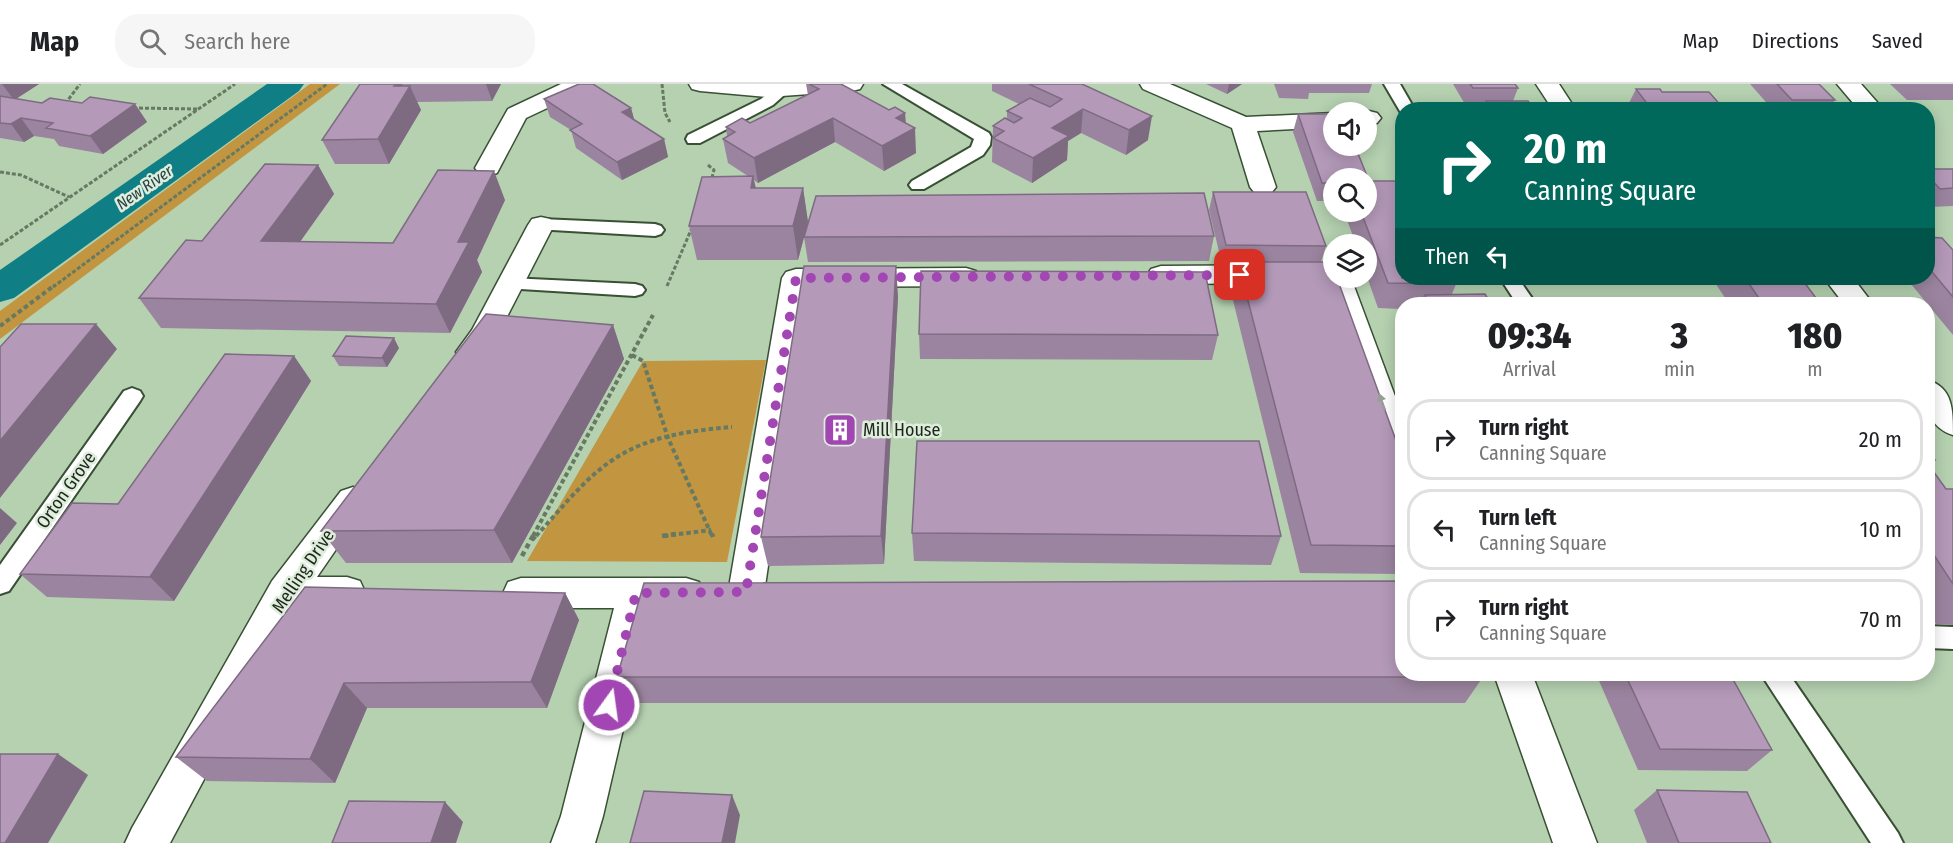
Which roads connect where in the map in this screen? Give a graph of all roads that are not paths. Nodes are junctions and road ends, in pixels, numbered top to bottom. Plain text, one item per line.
1 (580, 84) edge
2 (700, 84) edge
3 (852, 84) edge
4 (891, 84) edge
5 (1151, 84) edge
6 (1392, 84) edge
7 (1548, 84) edge
8 (1848, 84) edge
9 (783, 89) junction
10 (1402, 102) edge
11 (1560, 102) edge
12 (1865, 102) edge
13 (1323, 120) edge
14 (1243, 124) junction
15 (694, 139) dead end
16 (488, 168) edge
17 (918, 185) dead end
18 (1263, 187) dead end
19 (541, 225) joint
20 (655, 230) dead end
21 (1323, 274) edge
22 (1130, 276) edge
23 (999, 277) edge
24 (510, 284) junction
25 (1844, 285) edge
26 (1341, 288) edge
27 (634, 290) dead end
28 (1853, 297) edge
29 (455, 372) edge
30 (132, 396) dead end
31 (1935, 400) edge
32 (1953, 423) edge
33 (1395, 438) edge
34 (374, 473) edge
35 (0, 584) edge
36 (285, 592) junction
37 (381, 592) edge
38 (746, 592) junction
39 (495, 593) edge
40 (636, 593) junction
41 (782, 593) edge
42 (1935, 637) edge
43 (1953, 638) edge
44 (1516, 681) edge
45 (1779, 681) edge
46 (1569, 826) edge
47 (577, 830) edge
48 (147, 843) edge
49 (1888, 843) edge

1 - 16 street
2 - 9 street
3 - 9 street
4 - 17 lane
5 - 14 street
6 - 10 lane
7 - 11 street
8 - 12 street
9 - 15 lane
13 - 14 street
14 - 18 street
19 - 20 lane
19 - 24 street
21 - 22 street
23 - 38 street
24 - 27 lane
24 - 29 street
25 - 28 street
33 -> 26 street
30 - 35 lane, Orton Grove
31 - 32 street
34 - 36 street, Melling Drive
36 - 37 street
36 - 48 street, Melling Drive
38 - 40 street
38 - 41 street
39 - 40 street
40 - 47 street
42 - 43 lane
44 - 46 street
45 - 49 lane

